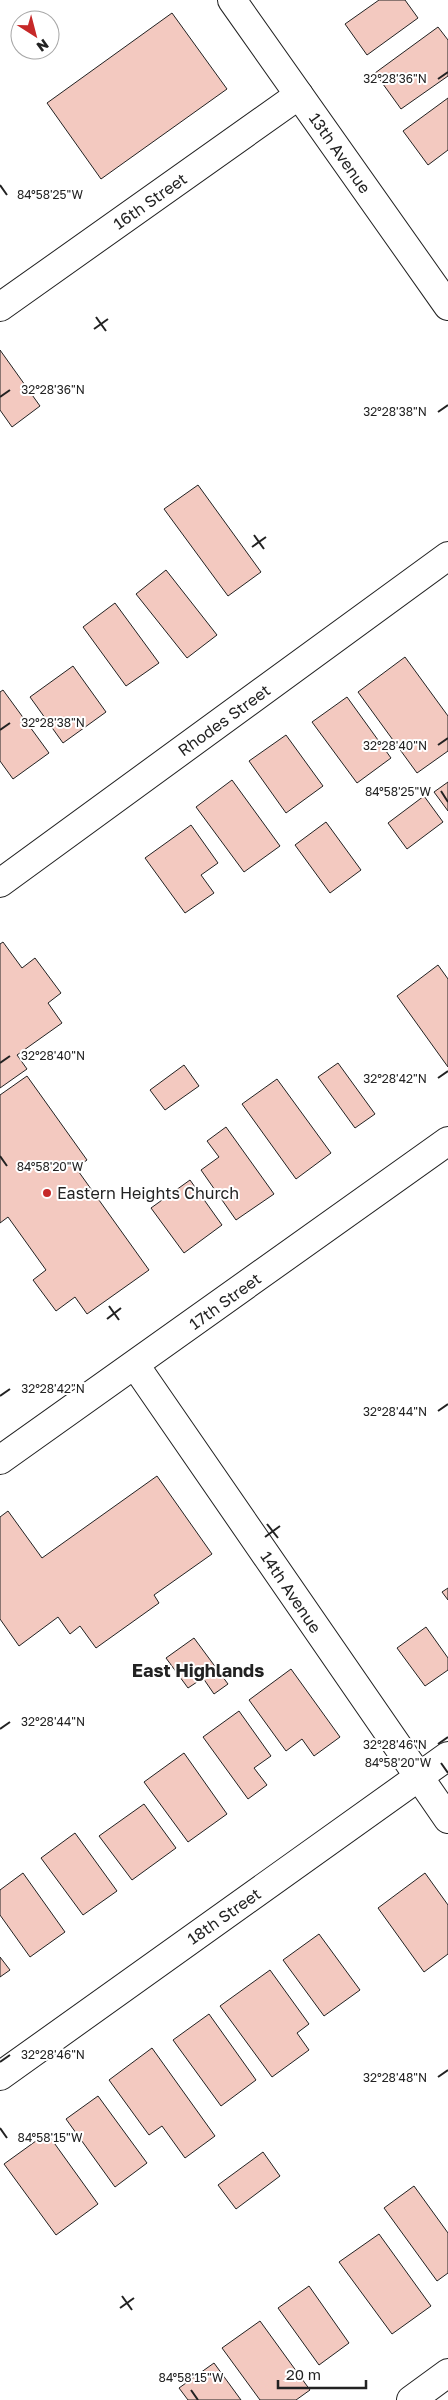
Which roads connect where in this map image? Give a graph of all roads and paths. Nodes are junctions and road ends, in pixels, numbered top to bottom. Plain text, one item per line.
1 (232, 0) edge
2 (299, 95) junction
3 (0, 306) edge
4 (448, 306) edge
5 (448, 556) edge
6 (0, 883) edge
7 (448, 1141) edge
8 (135, 1365) junction
9 (0, 1460) edge
10 (448, 1756) edge
11 (418, 1778) junction
12 (448, 1820) edge
13 (0, 2076) edge
14 (448, 2373) edge
15 (411, 2400) edge

1 - 2 street, 13th Avenue
2 - 3 street, 16th Street
2 - 4 street, 13th Avenue
5 - 6 street, Rhodes Street
7 - 8 street, 17th Street
8 - 9 street, 17th Street
8 - 11 street, 14th Avenue
10 - 11 street, 18th Street
11 - 12 street, 14th Avenue
11 - 13 street, 18th Street
14 - 15 street

